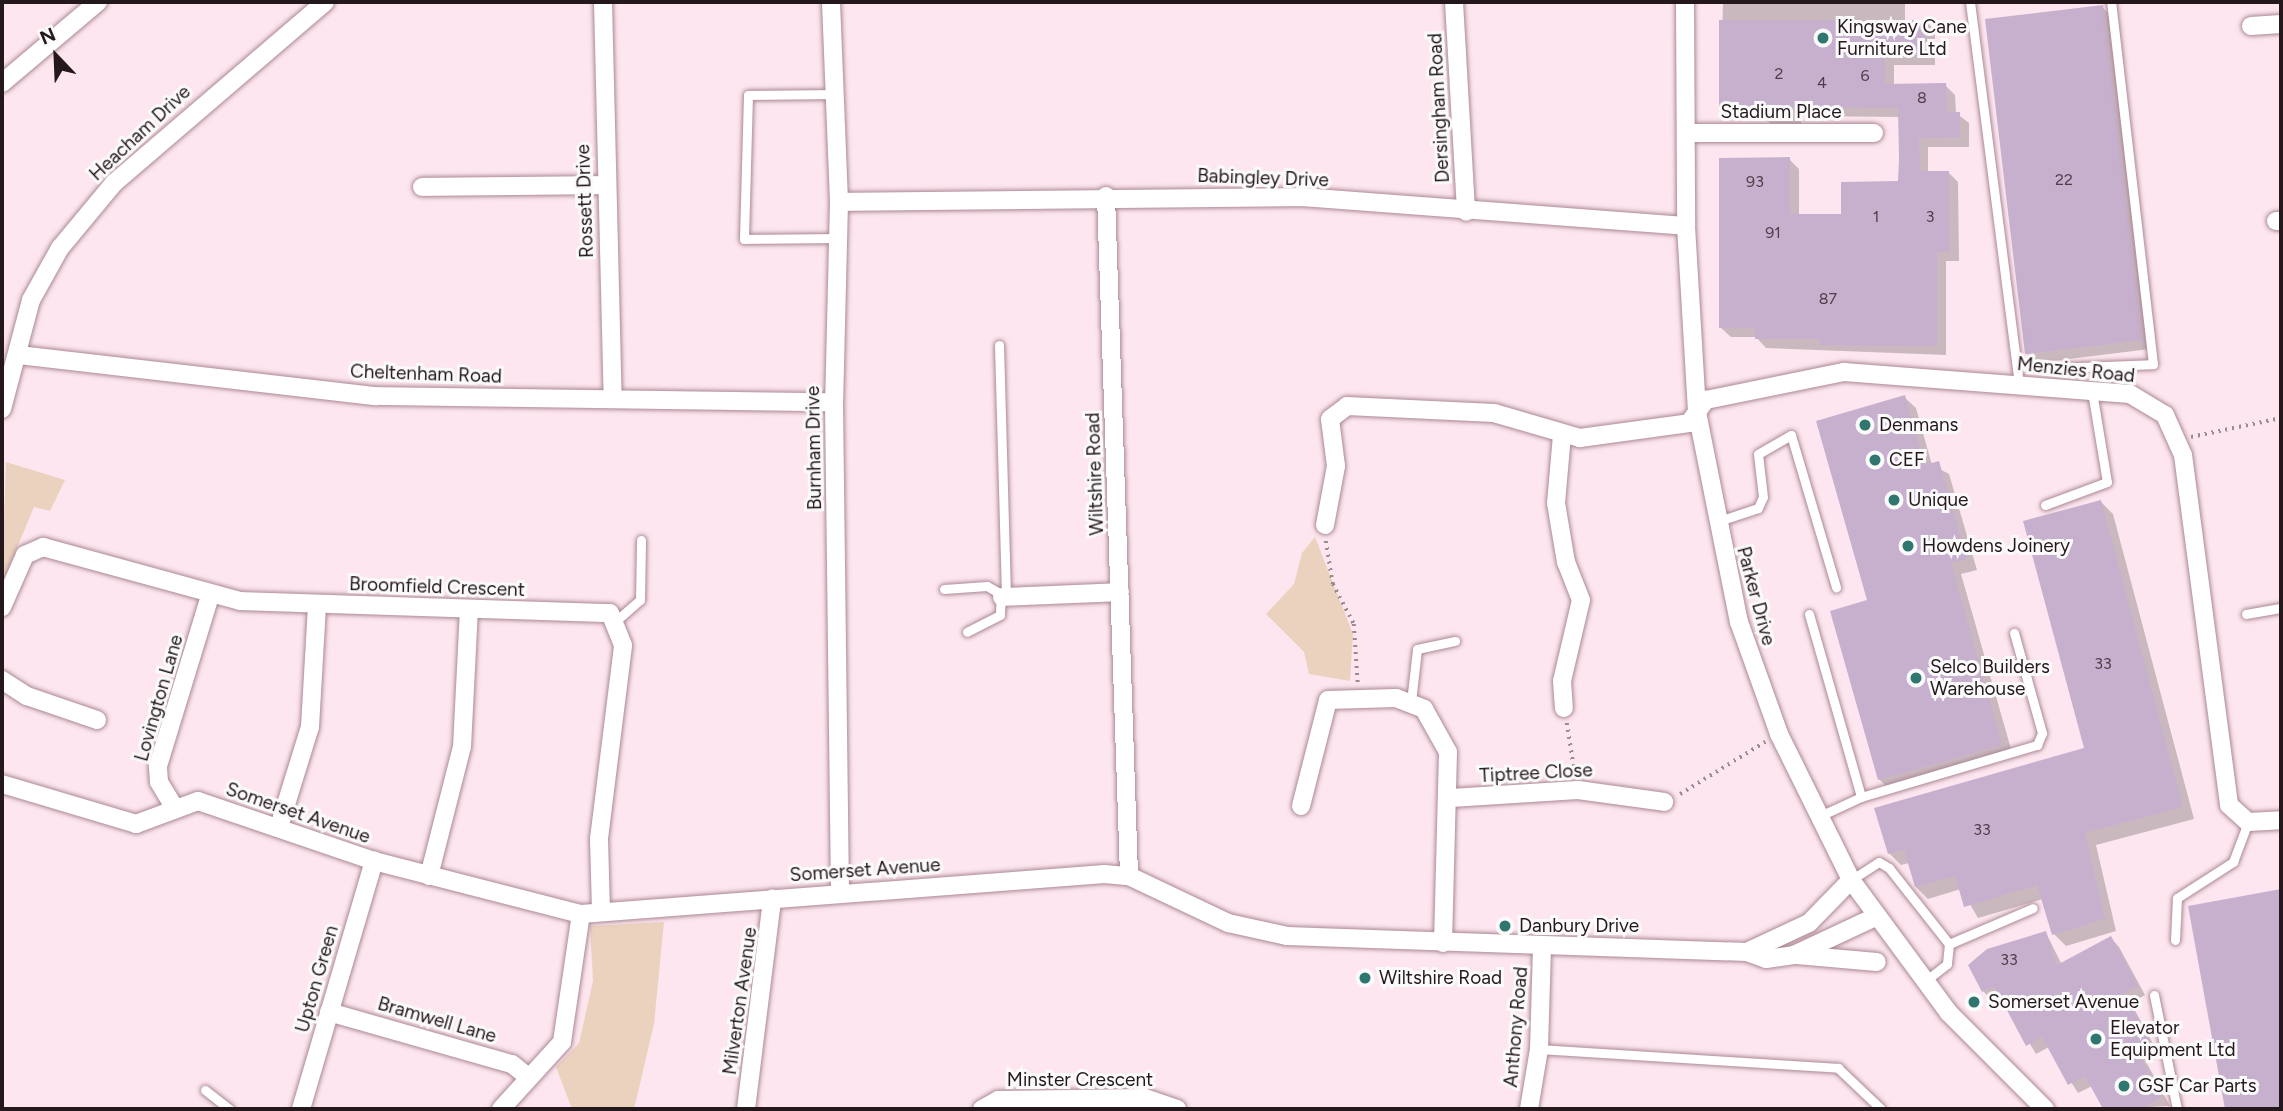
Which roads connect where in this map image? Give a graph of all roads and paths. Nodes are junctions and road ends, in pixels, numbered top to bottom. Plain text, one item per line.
1 (98, 2) edge
2 (325, 2) edge
3 (603, 2) edge
4 (831, 2) edge
5 (1454, 2) edge
6 (1685, 2) edge
7 (1970, 2) edge
8 (2111, 2) edge
9 (2281, 24) edge
10 (2250, 26) dead end
11 (2, 83) edge
12 (836, 94) junction
13 (1687, 133) junction
14 (1874, 134) dead end
15 (604, 185) junction
16 (422, 187) dead end
17 (1106, 196) junction
18 (839, 202) junction
19 (1466, 212) junction
20 (1686, 226) junction
21 (836, 238) junction
22 (999, 345) dead end
23 (19, 355) junction
24 (2051, 368) dead end
25 (2019, 385) junction
26 (2092, 389) junction
27 (613, 399) junction
28 (834, 402) junction
29 (2, 409) edge
30 (1697, 412) junction
31 (2281, 418) edge
32 (1562, 435) junction
33 (2194, 437) dead end
34 (2045, 505) dead end
35 (1716, 522) junction
36 (1325, 524) joint
37 (641, 540) dead end
38 (1836, 587) dead end
39 (944, 589) dead end
40 (1120, 592) junction
41 (210, 596) junction
42 (1004, 597) junction
43 (317, 604) junction
44 (2, 607) edge
45 (2281, 608) edge
46 (469, 610) junction
47 (1809, 614) dead end
48 (2246, 614) dead end
49 (618, 619) junction
50 (967, 632) dead end
51 (2014, 632) dead end
52 (1455, 641) dead end
53 (2, 680) edge
54 (1356, 696) junction
55 (1411, 702) junction
56 (1564, 708) joint
57 (97, 720) dead end
58 (1779, 734) junction
59 (2, 784) edge
60 (1578, 790) junction
61 (1861, 797) junction
62 (1451, 798) junction
63 (1664, 802) joint
64 (1301, 806) dead end
65 (174, 807) junction
66 (1818, 817) junction
67 (2281, 820) edge
68 (2248, 822) junction
69 (279, 827) junction
70 (374, 861) junction
71 (429, 876) junction
72 (1129, 876) junction
73 (1851, 880) junction
74 (840, 893) junction
75 (772, 899) junction
76 (2033, 908) dead end
77 (601, 912) junction
78 (582, 914) junction
79 (1875, 917) junction
80 (2175, 940) dead end
81 (1443, 943) junction
82 (1949, 944) junction
83 (1542, 947) junction
84 (1747, 952) junction
85 (1794, 955) junction
86 (1877, 962) dead end
87 (1923, 982) junction
88 (2154, 995) dead end
89 (329, 1012) junction
90 (1539, 1049) junction
91 (529, 1078) junction
92 (205, 1090) dead end
93 (229, 1109) edge
94 (301, 1109) edge
95 (501, 1109) edge
96 (747, 1109) edge
97 (982, 1109) edge
98 (1177, 1109) edge
99 (1529, 1109) edge
100 (1881, 1109) edge
101 (2045, 1109) edge
102 (2177, 1109) edge

1 - 11 street
2 - 23 street, Heacham Drive
3 - 15 street, Rossett Drive
4 - 12 street, Burnham Drive
5 - 19 street, Dersingham Road
6 - 13 street, Parker Drive
7 - 25 lane
8 - 24 lane
9 - 10 street
12 - 18 street, Burnham Drive
12 - 21 lane
13 - 14 street, Stadium Place
13 - 20 street, Parker Drive
15 - 16 street
15 - 27 street, Rossett Drive
17 - 18 street, Babingley Drive
17 - 19 street, Babingley Drive
17 - 40 street, Wiltshire Road
18 - 21 street, Burnham Drive
19 - 20 street, Babingley Drive
20 - 30 street, Parker Drive
21 - 28 street, Burnham Drive
22 - 42 lane
23 - 27 street, Cheltenham Road
23 - 29 street, Heacham Drive
25 - 26 street, Menzies Road
25 - 30 street, Menzies Road
26 - 34 lane
26 - 68 street, Menzies Road
27 - 28 street, Cheltenham Road
28 - 74 street, Burnham Drive
30 - 32 street, Menzies Road
30 - 35 street, Parker Drive
31 - 33 path
32 - 36 street
32 - 56 street
35 - 38 lane
35 - 58 street, Parker Drive
36 - 54 path
37 - 49 lane
39 - 42 lane
40 - 42 street
40 - 72 street, Wiltshire Road
41 - 43 street, Broomfield Crescent
41 - 44 street, Broomfield Crescent
41 - 65 street, Lovington Lane
42 - 50 lane
43 - 46 street, Broomfield Crescent
43 - 69 street
45 - 48 lane
46 - 49 street, Broomfield Crescent
46 - 71 street
47 - 61 lane
49 - 77 street
51 - 61 lane
52 - 55 lane
53 - 57 street
54 - 55 street
54 - 64 street
55 - 62 street
56 - 60 path
58 - 63 path
58 - 66 street, Parker Drive
59 - 65 street, Somerset Avenue
60 - 62 street, Tiptree Close
60 - 63 street, Tiptree Close
61 - 66 lane
62 - 81 street
65 - 69 street, Somerset Avenue
66 - 73 street, Parker Drive
67 - 68 street
68 - 80 lane
69 - 70 street, Somerset Avenue
70 - 71 street, Somerset Avenue
70 - 89 street, Upton Green
71 - 78 street, Somerset Avenue
72 - 74 street, Somerset Avenue
72 - 81 street, Somerset Avenue
73 - 79 street, Parker Drive
73 - 82 lane
73 - 84 street, Somerset Avenue
74 - 75 street, Somerset Avenue
75 - 77 street, Somerset Avenue
75 - 96 street, Milverton Avenue
76 - 82 lane
77 - 78 street, Somerset Avenue
78 - 91 street
79 - 85 street, Somerset Avenue
79 - 87 street, Parker Drive
81 - 83 street, Somerset Avenue
82 - 87 lane
83 - 84 street, Somerset Avenue
83 - 90 street, Anthony Road
84 - 85 street, Somerset Avenue
85 - 86 street, Somerset Avenue
87 - 101 street, Parker Drive
88 - 102 lane
89 - 91 street, Bramwell Lane
89 - 94 street, Upton Green
90 - 99 street, Anthony Road
90 - 100 lane
91 - 95 street
92 - 93 lane
97 - 98 street, Minster Crescent

